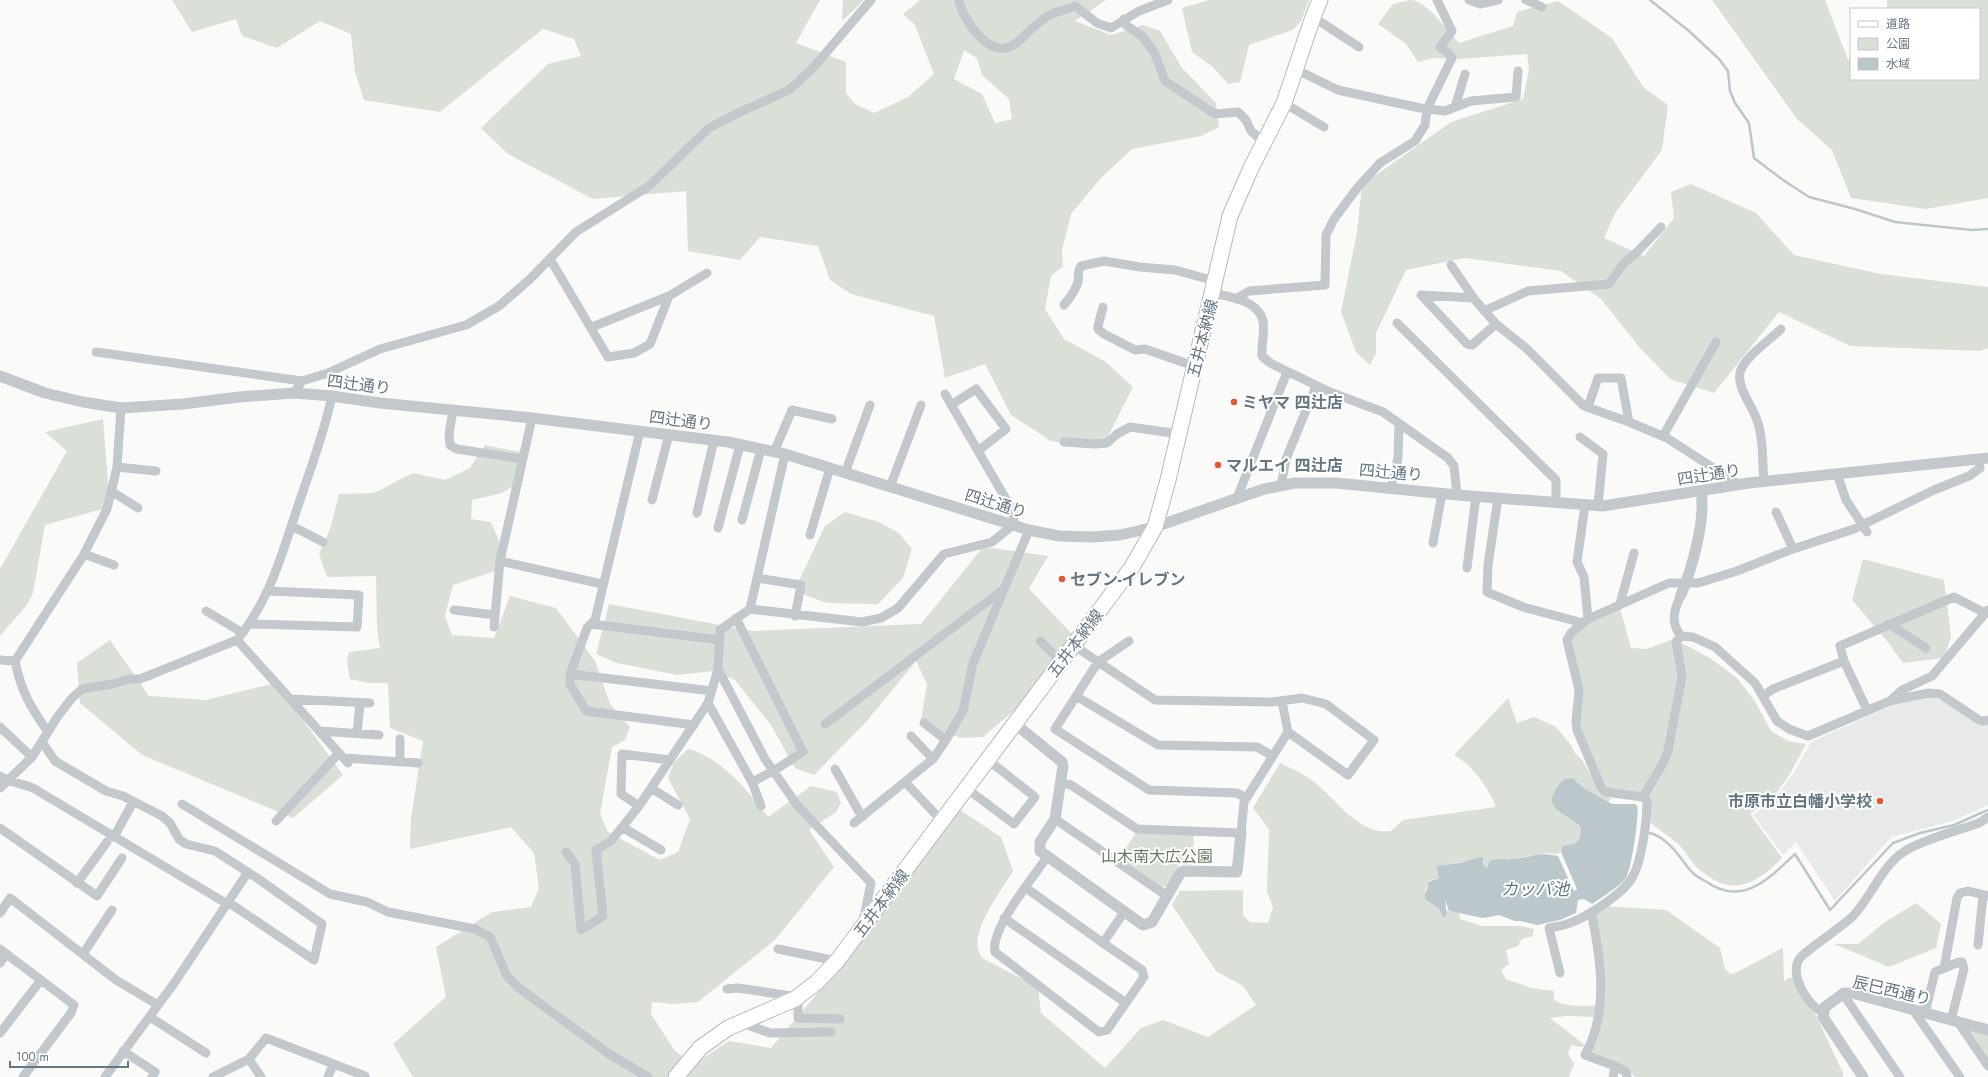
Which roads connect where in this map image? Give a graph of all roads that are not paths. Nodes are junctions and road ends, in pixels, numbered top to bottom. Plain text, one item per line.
1 (871, 0) edge
2 (958, 0) edge
3 (1168, 0) edge
4 (1320, 0) edge
5 (1437, 0) edge
6 (1469, 0) edge
7 (1498, 0) edge
8 (1526, 0) edge
9 (1542, 7) dead end
10 (1313, 17) junction
11 (1124, 19) junction
12 (1359, 47) dead end
13 (1295, 69) junction
14 (1518, 71) dead end
15 (1465, 74) dead end
16 (1284, 103) junction
17 (1455, 107) junction
18 (1427, 109) junction
19 (1324, 127) dead end
20 (1264, 142) junction
21 (1661, 227) dead end
22 (550, 259) junction
23 (1451, 265) dead end
24 (707, 274) dead end
25 (1214, 287) junction
26 (669, 296) junction
27 (1473, 298) junction
28 (1236, 299) junction
29 (1064, 305) dead end
30 (1104, 307) dead end
31 (1484, 310) junction
32 (1397, 323) dead end
33 (1496, 324) junction
34 (592, 327) junction
35 (1781, 330) dead end
36 (1716, 342) dead end
37 (96, 352) dead end
38 (1194, 366) junction
39 (1287, 372) junction
40 (0, 376) edge
41 (302, 381) junction
42 (1316, 386) junction
43 (294, 393) junction
44 (945, 394) dead end
45 (332, 396) junction
46 (870, 405) dead end
47 (921, 405) dead end
48 (952, 405) junction
49 (1588, 407) junction
50 (121, 408) junction
51 (453, 410) junction
52 (532, 418) junction
53 (832, 419) dead end
54 (1629, 422) junction
55 (1399, 425) junction
56 (640, 431) junction
57 (669, 434) junction
58 (1179, 434) junction
59 (1663, 436) junction
60 (1580, 437) dead end
61 (714, 440) junction
62 (1064, 442) dead end
63 (740, 444) junction
64 (761, 449) junction
65 (978, 451) junction
66 (780, 453) junction
67 (1983, 458) edge
68 (521, 459) junction
69 (117, 467) junction
70 (830, 468) junction
71 (156, 471) dead end
72 (845, 473) junction
73 (1837, 474) junction
74 (1764, 482) junction
75 (1738, 485) junction
76 (1281, 486) junction
77 (890, 487) junction
78 (1391, 488) junction
79 (111, 491) junction
80 (1701, 491) junction
81 (1442, 493) junction
82 (1457, 495) junction
83 (1476, 496) junction
84 (1237, 498) junction
85 (1498, 498) junction
86 (652, 500) dead end
87 (1556, 503) junction
88 (1585, 505) junction
89 (1598, 506) junction
90 (138, 508) dead end
91 (1776, 512) dead end
92 (697, 513) dead end
93 (742, 520) dead end
94 (1013, 525) junction
95 (292, 526) junction
96 (1155, 527) junction
97 (718, 528) dead end
98 (1864, 528) junction
99 (1029, 530) junction
100 (810, 535) dead end
101 (323, 542) dead end
102 (1433, 543) dead end
103 (1793, 549) junction
104 (1634, 553) dead end
105 (84, 554) junction
106 (500, 561) junction
107 (114, 565) dead end
108 (1467, 568) dead end
109 (757, 578) junction
110 (1686, 583) junction
111 (602, 584) junction
112 (1004, 589) junction
113 (269, 591) junction
114 (1680, 595) joint
115 (1620, 604) junction
116 (454, 610) dead end
117 (750, 610) junction
118 (206, 611) dead end
119 (1986, 612) edge
120 (495, 615) junction
121 (795, 616) junction
122 (736, 618) junction
123 (1586, 621) junction
124 (250, 624) junction
125 (591, 624) junction
126 (1889, 624) junction
127 (494, 627) dead end
128 (243, 633) junction
129 (1681, 636) junction
130 (236, 640) junction
131 (720, 640) junction
132 (1040, 641) dead end
133 (1129, 641) dead end
134 (1073, 645) junction
135 (1926, 648) dead end
136 (0, 660) edge
137 (15, 661) junction
138 (1061, 661) junction
139 (1844, 661) junction
140 (1098, 662) junction
141 (718, 669) junction
142 (570, 674) junction
143 (712, 691) junction
144 (1076, 696) junction
145 (1763, 696) junction
146 (290, 698) junction
147 (1282, 701) junction
148 (1890, 701) junction
149 (708, 703) junction
150 (1867, 710) junction
151 (1988, 720) edge
152 (924, 723) dead end
153 (1014, 723) junction
154 (824, 724) dead end
155 (694, 725) junction
156 (0, 727) edge
157 (320, 731) junction
158 (48, 732) junction
159 (1288, 732) junction
160 (357, 733) junction
161 (379, 735) dead end
162 (911, 736) dead end
163 (400, 738) dead end
164 (946, 740) junction
165 (42, 742) junction
166 (1273, 756) junction
167 (32, 757) junction
168 (344, 758) junction
169 (933, 759) junction
170 (670, 760) junction
171 (988, 760) junction
172 (400, 762) junction
173 (418, 763) dead end
174 (835, 769) dead end
175 (775, 770) junction
176 (3, 778) edge
177 (752, 782) junction
178 (905, 782) junction
179 (1060, 783) junction
180 (0, 788) edge
181 (651, 788) junction
182 (966, 788) junction
183 (1643, 797) junction
184 (1246, 798) junction
185 (133, 802) junction
186 (182, 804) dead end
187 (678, 805) dead end
188 (639, 806) junction
189 (761, 806) dead end
190 (862, 817) junction
191 (1988, 817) edge
192 (1056, 819) junction
193 (276, 821) dead end
194 (942, 821) junction
195 (854, 823) dead end
196 (0, 828) edge
197 (622, 828) junction
198 (1241, 832) junction
199 (110, 839) junction
200 (661, 850) dead end
201 (566, 852) dead end
202 (1047, 857) junction
203 (122, 858) dead end
204 (248, 872) junction
205 (77, 883) junction
206 (1026, 888) junction
207 (1167, 896) junction
208 (1986, 896) edge
209 (227, 903) junction
210 (112, 910) dead end
211 (1124, 912) junction
212 (1591, 912) junction
213 (0, 913) edge
214 (1004, 918) junction
215 (861, 930) junction
216 (1103, 943) junction
217 (1978, 945) dead end
218 (778, 949) dead end
219 (3, 951) edge
220 (82, 954) junction
221 (837, 961) junction
222 (0, 963) edge
223 (1944, 968) junction
224 (1560, 973) dead end
225 (41, 980) junction
226 (727, 989) dead end
227 (1842, 994) junction
228 (798, 997) junction
229 (1126, 1003) junction
230 (158, 1005) junction
231 (1913, 1010) junction
232 (1823, 1012) junction
233 (1925, 1013) junction
234 (150, 1017) junction
235 (840, 1019) dead end
236 (1955, 1021) junction
237 (742, 1023) junction
238 (1988, 1030) edge
239 (831, 1032) dead end
240 (0, 1033) edge
241 (123, 1051) junction
242 (206, 1053) dead end
243 (249, 1059) junction
244 (333, 1064) junction
245 (1615, 1066) junction
246 (1988, 1066) edge
247 (23, 1077) edge
248 (105, 1077) edge
249 (152, 1077) edge
250 (213, 1077) edge
251 (262, 1077) edge
252 (328, 1077) edge
253 (364, 1077) edge
254 (648, 1077) edge
255 (676, 1077) edge
256 (1613, 1077) edge
257 (1627, 1077) edge
258 (1863, 1077) edge
259 (1900, 1077) edge
260 (1960, 1077) edge

1 - 22 street
2 - 11 street
3 - 11 street
4 - 10 main road, 五井本納線
5 - 18 street
6 - 7 street
8 - 9 street
10 - 12 street
10 - 13 main road, 五井本納線
11 - 20 street
13 - 16 main road, 五井本納線
13 - 18 street
14 - 17 street
15 - 17 street
16 - 19 street
16 - 20 main road, 五井本納線
17 - 18 street
18 - 28 street
20 - 25 main road, 五井本納線
21 - 31 street
22 - 34 street
22 - 41 street
23 - 27 street
24 - 26 street
25 - 28 street
25 - 29 street
25 - 38 main road, 五井本納線
26 - 34 street
26 - 34 street
27 - 31 street
27 - 33 street
28 - 39 street
30 - 38 street
31 - 33 street
32 - 87 street
33 - 49 street
35 - 74 street
36 - 59 street
37 - 41 street
38 - 58 main road, 五井本納線
39 - 42 street
39 - 84 street
40 - 50 street, 四辻通り
41 - 43 street
42 - 55 street
42 - 76 street
43 - 45 street, 四辻通り
43 - 50 street, 四辻通り
44 - 48 street
45 - 51 street, 四辻通り
45 - 95 street
46 - 72 street
47 - 77 street
48 - 65 street
48 - 65 street
49 - 54 street
49 - 54 street
50 - 69 street
51 - 52 street, 四辻通り
51 - 68 street
52 - 56 street, 四辻通り
52 - 68 street
53 - 66 street
54 - 59 street
55 - 78 street
55 - 82 street
56 - 57 street, 四辻通り
56 - 111 street
57 - 61 street, 四辻通り
57 - 86 street
58 - 62 street
58 - 96 main road, 五井本納線
59 - 75 street
60 - 89 street
61 - 63 street, 四辻通り
61 - 92 street
63 - 64 street, 四辻通り
63 - 97 street
64 - 66 street, 四辻通り
64 - 93 street
65 - 94 street
66 - 70 street, 四辻通り
66 - 109 street
67 - 73 street, 四辻通り
67 - 98 street
68 - 106 street
69 - 71 street
69 - 79 street
70 - 72 street, 四辻通り
70 - 100 street
72 - 77 street, 四辻通り
73 - 74 street, 四辻通り
73 - 98 street
74 - 75 street, 四辻通り
75 - 80 street, 四辻通り
76 - 78 street, 四辻通り
76 - 84 street, 四辻通り
77 - 94 street, 四辻通り
78 - 81 street, 四辻通り
79 - 90 street
79 - 105 street
80 - 89 street, 四辻通り
80 - 110 street
81 - 82 street, 四辻通り
81 - 102 street
82 - 83 street, 四辻通り
83 - 85 street, 四辻通り
83 - 108 street
84 - 96 street, 四辻通り
85 - 87 street, 四辻通り
85 - 123 street
87 - 88 street, 四辻通り
88 - 89 street, 四辻通り
88 - 123 street
91 - 103 street
94 - 99 street, 四辻通り
94 - 121 street
95 - 101 street
95 - 113 street
96 - 99 street, 四辻通り
96 - 134 main road, 五井本納線
98 - 103 street
99 - 112 street
103 - 110 street
104 - 115 street
105 - 107 street
105 - 137 street
106 - 111 street
106 - 120 street
109 - 117 street
109 - 121 street
110 - 114 street
110 - 115 street
111 - 125 street
112 - 154 street
112 - 164 street
113 - 124 street
113 - 124 street
114 - 129 street
115 - 123 street
116 - 120 street
117 - 121 street
117 - 122 street
118 - 128 street
119 - 126 street
119 - 148 street
120 - 127 street
122 - 131 street
122 - 175 street
123 - 183 street
124 - 128 street
125 - 131 street
125 - 142 street
126 - 135 street
126 - 139 street
128 - 130 street
129 - 145 street
129 - 183 street
130 - 146 street
130 - 158 street
131 - 141 street
132 - 138 street
133 - 140 street
134 - 138 main road, 五井本納線
134 - 140 street
136 - 137 street
137 - 158 street
138 - 153 main road, 五井本納線
139 - 145 street
139 - 150 street
140 - 144 street
140 - 147 street
141 - 143 street
141 - 175 street
142 - 143 street
142 - 155 street
143 - 149 street
144 - 166 street
144 - 184 street
145 - 150 street
146 - 157 street
146 - 160 street
147 - 159 street
147 - 159 street
148 - 150 street
148 - 151 street
149 - 155 street
149 - 177 street
152 - 164 street
153 - 171 main road, 五井本納線
153 - 179 street
155 - 170 street
156 - 167 street
157 - 160 street
157 - 168 street
158 - 165 street
159 - 166 street
160 - 161 street
162 - 169 street
163 - 172 street
164 - 169 street
165 - 167 street
165 - 185 street
166 - 184 street
167 - 176 street
168 - 172 street
168 - 193 street
169 - 178 street
170 - 181 street
170 - 188 street
171 - 182 main road, 五井本納線
171 - 182 street
172 - 173 street
174 - 190 street
175 - 177 street
175 - 215 street
176 - 180 street
176 - 199 street
177 - 189 street
178 - 190 street
178 - 194 street
179 - 192 street
179 - 198 street
181 - 187 street
181 - 188 street
182 - 194 main road, 五井本納線
183 - 212 street
184 - 198 street
185 - 199 street
185 - 204 street
186 - 254 street
188 - 197 street
190 - 195 street
191 - 232 street
192 - 202 street
192 - 207 street
194 - 215 main road, 五井本納線
196 - 205 street
197 - 200 street
197 - 201 street
198 - 207 street
199 - 205 street
199 - 209 street
202 - 206 street
202 - 211 street
203 - 205 street
204 - 209 street
204 - 209 street
206 - 214 street
206 - 216 street
207 - 211 street
208 - 217 street
208 - 223 street
209 - 230 street
210 - 220 street
211 - 216 street
212 - 224 street
212 - 245 street
213 - 220 street
214 - 229 street
214 - 229 street
215 - 221 main road, 五井本納線
216 - 229 street
218 - 221 street
219 - 222 street
219 - 225 street
220 - 230 street
221 - 228 main road, 五井本納線
223 - 233 street
223 - 236 street
225 - 240 street
225 - 247 street
226 - 228 street
227 - 231 street, 辰巳西通り
227 - 232 street, 辰巳西通り
227 - 259 street
228 - 235 street
228 - 237 main road, 五井本納線
230 - 234 street
231 - 233 street, 辰巳西通り
231 - 260 street
232 - 258 street
233 - 236 street, 辰巳西通り
234 - 241 street
234 - 242 street
236 - 238 street, 辰巳西通り
236 - 246 street
237 - 239 street
237 - 255 main road, 五井本納線
241 - 248 street
241 - 249 street
243 - 244 street
243 - 250 street
243 - 251 street
244 - 252 street
244 - 253 street
245 - 256 street
245 - 257 street

